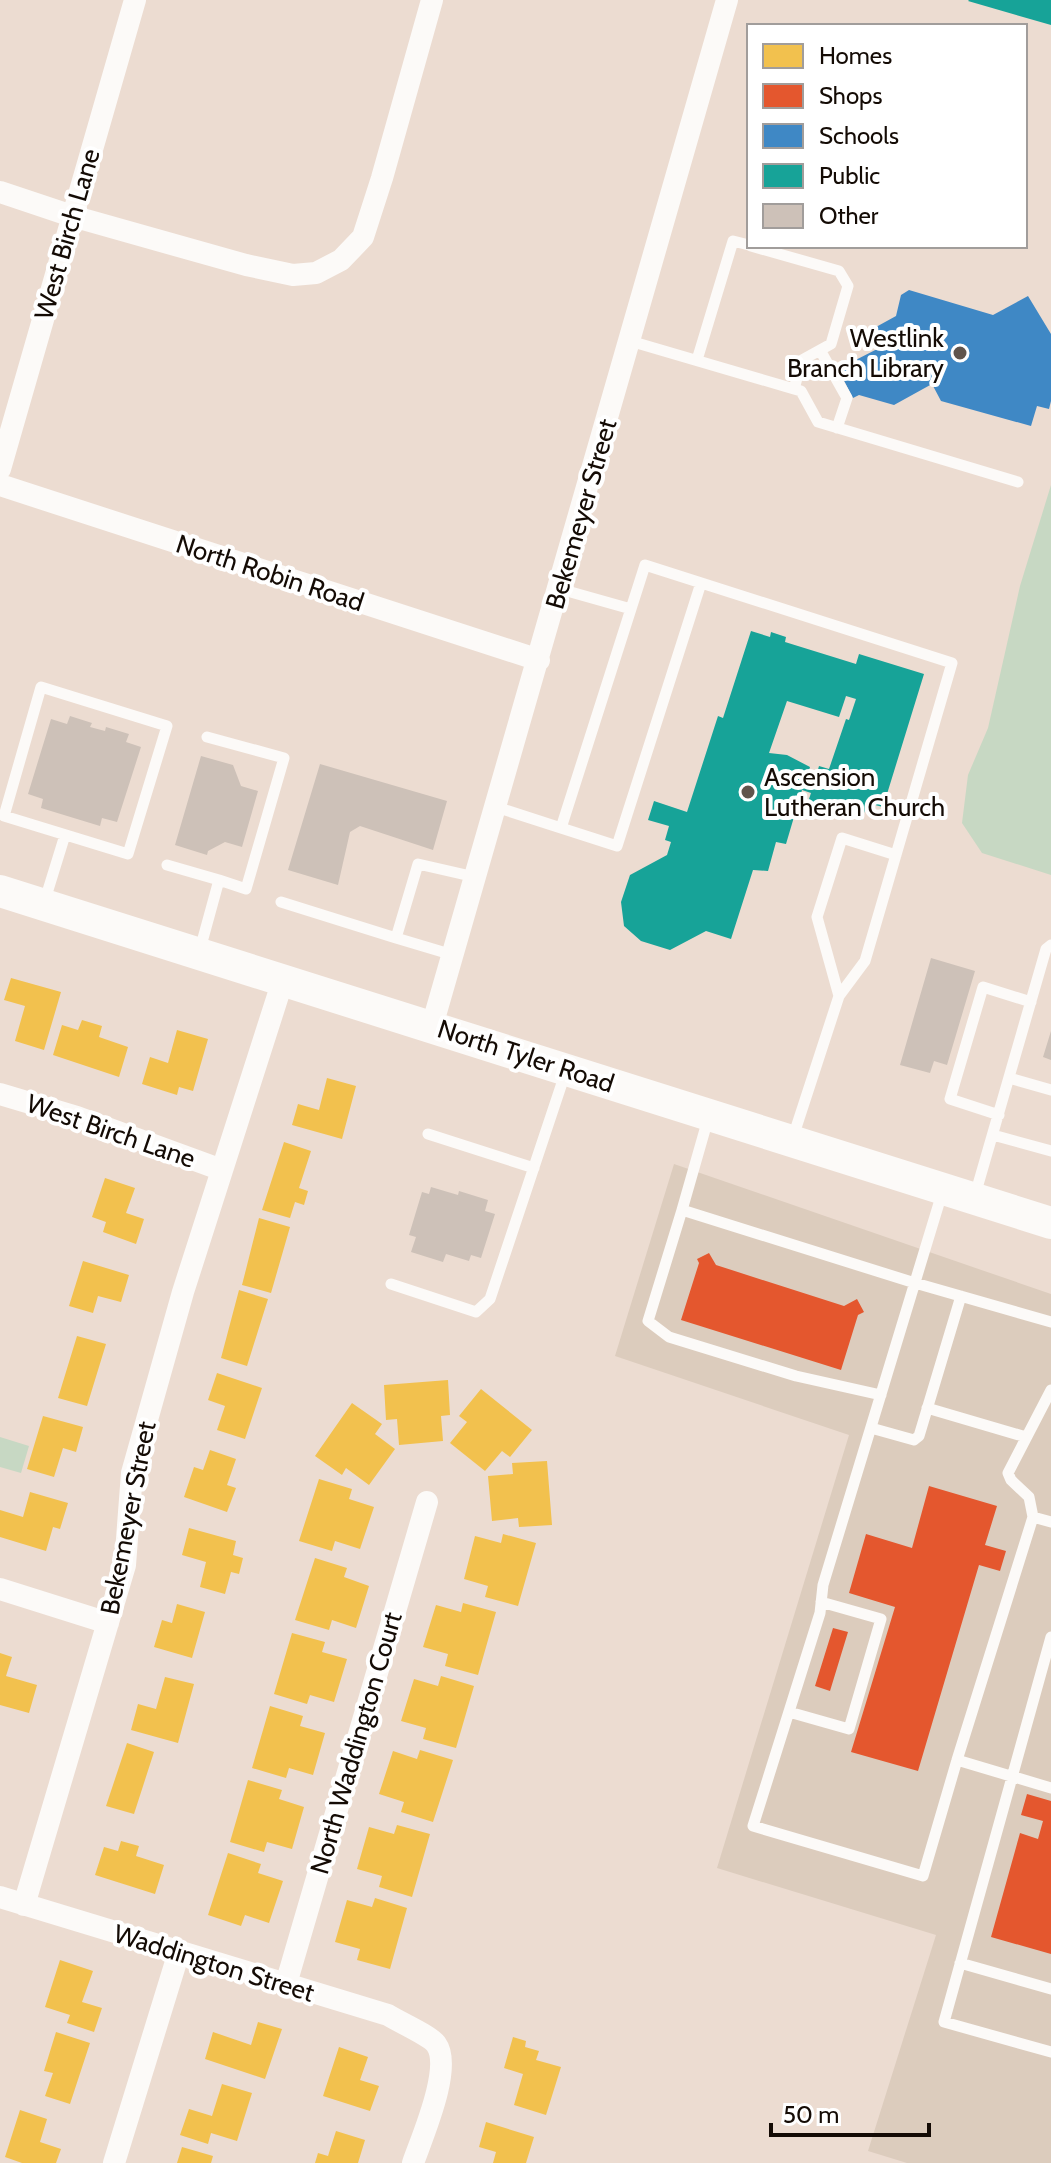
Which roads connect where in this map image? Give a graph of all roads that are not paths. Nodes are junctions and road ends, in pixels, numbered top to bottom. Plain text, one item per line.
1 (135, 0) edge
2 (432, 0) edge
3 (727, 0) edge
4 (0, 192) edge
5 (72, 216) junction
6 (747, 245) edge
7 (757, 248) edge
8 (630, 341) junction
9 (820, 350) junction
10 (697, 360) junction
11 (794, 389) junction
12 (837, 428) junction
13 (0, 469) edge
14 (1018, 482) dead end
15 (0, 485) edge
16 (701, 583) junction
17 (560, 589) junction
18 (631, 609) junction
19 (539, 660) junction
20 (207, 737) dead end
21 (496, 807) junction
22 (561, 828) junction
23 (65, 835) junction
24 (896, 855) junction
25 (167, 865) dead end
26 (475, 877) junction
27 (219, 880) junction
28 (0, 891) edge
29 (281, 902) dead end
30 (43, 904) junction
31 (396, 938) junction
32 (1051, 945) edge
33 (199, 953) junction
34 (453, 955) junction
35 (283, 980) junction
36 (839, 996) junction
37 (1031, 1002) junction
38 (432, 1026) junction
39 (566, 1069) junction
40 (1009, 1078) junction
41 (1051, 1090) edge
42 (0, 1094) edge
43 (709, 1115) junction
44 (999, 1115) junction
45 (428, 1134) dead end
46 (993, 1135) junction
47 (792, 1141) junction
48 (1051, 1151) edge
49 (534, 1168) junction
50 (222, 1170) junction
51 (943, 1189) junction
52 (974, 1199) junction
53 (682, 1210) junction
54 (1051, 1223) edge
55 (915, 1283) junction
56 (391, 1284) dead end
57 (961, 1296) junction
58 (1051, 1322) edge
59 (1051, 1390) edge
60 (881, 1395) junction
61 (927, 1408) junction
62 (871, 1428) junction
63 (1026, 1437) junction
64 (427, 1502) dead end
65 (1033, 1517) junction
66 (1051, 1522) edge
67 (0, 1589) edge
68 (821, 1602) junction
69 (108, 1623) junction
70 (1051, 1637) edge
71 (789, 1712) junction
72 (957, 1760) junction
73 (1011, 1776) junction
74 (1051, 1788) edge
75 (0, 1897) edge
76 (24, 1905) junction
77 (179, 1952) junction
78 (960, 1963) junction
79 (286, 1984) junction
80 (1051, 1989) edge
81 (1051, 2052) edge
82 (114, 2163) edge
83 (413, 2163) edge

1 - 5 street, West Birch Lane
2 - 5 street
3 - 8 street, Bekemeyer Street
4 - 5 street
5 - 13 street, West Birch Lane
6 - 10 lane
7 - 9 lane
8 - 10 lane
8 - 17 street, Bekemeyer Street
9 - 11 lane
9 - 12 lane
10 - 11 lane
11 - 12 lane
12 - 14 lane
15 - 19 street, North Robin Road
16 - 18 lane
16 - 22 lane
16 - 24 lane
17 - 18 lane
17 - 19 street, Bekemeyer Street
18 - 22 lane
19 - 21 street, Bekemeyer Street
20 - 27 lane
21 - 22 lane
21 - 26 street, Bekemeyer Street
23 - 23 lane
23 - 30 lane
24 - 36 lane
24 - 36 lane
25 - 27 lane
26 - 31 lane
26 - 34 street, Bekemeyer Street
27 - 33 lane
28 - 30 main road, North Tyler Road
29 - 31 lane
30 - 33 main road, North Tyler Road
31 - 34 lane
32 - 37 lane
33 - 35 main road, North Tyler Road
34 - 38 street, Bekemeyer Street
35 - 38 main road, North Tyler Road
35 - 50 street, Bekemeyer Street
36 - 47 lane
37 - 40 lane
37 - 44 lane
38 - 39 main road, North Tyler Road
39 - 43 main road, North Tyler Road
39 - 49 lane
40 - 41 lane
40 - 44 lane
42 - 50 street, West Birch Lane
43 - 47 main road, North Tyler Road
43 - 53 lane
44 - 46 lane
45 - 49 lane
46 - 48 lane
46 - 52 lane
47 - 51 main road, North Tyler Road
49 - 56 lane
50 - 69 street, Bekemeyer Street
51 - 52 main road, North Tyler Road
51 - 55 lane
52 - 54 main road, North Tyler Road
53 - 55 lane
53 - 60 lane
55 - 57 lane
55 - 60 lane
57 - 58 lane
57 - 61 lane
59 - 63 lane
60 - 62 lane
61 - 62 lane
61 - 63 lane
62 - 68 lane
63 - 65 lane
64 - 79 street, North Waddington Court
65 - 66 lane
65 - 72 lane
67 - 69 street
68 - 71 lane
68 - 71 lane
69 - 76 street, Bekemeyer Street
70 - 73 lane
71 - 72 lane
72 - 73 lane
73 - 74 lane
73 - 78 lane
75 - 76 street, Waddington Street
76 - 77 street, Waddington Street
77 - 79 street, Waddington Street
77 - 82 street
78 - 80 lane
78 - 81 lane
79 - 83 street, Waddington Street

